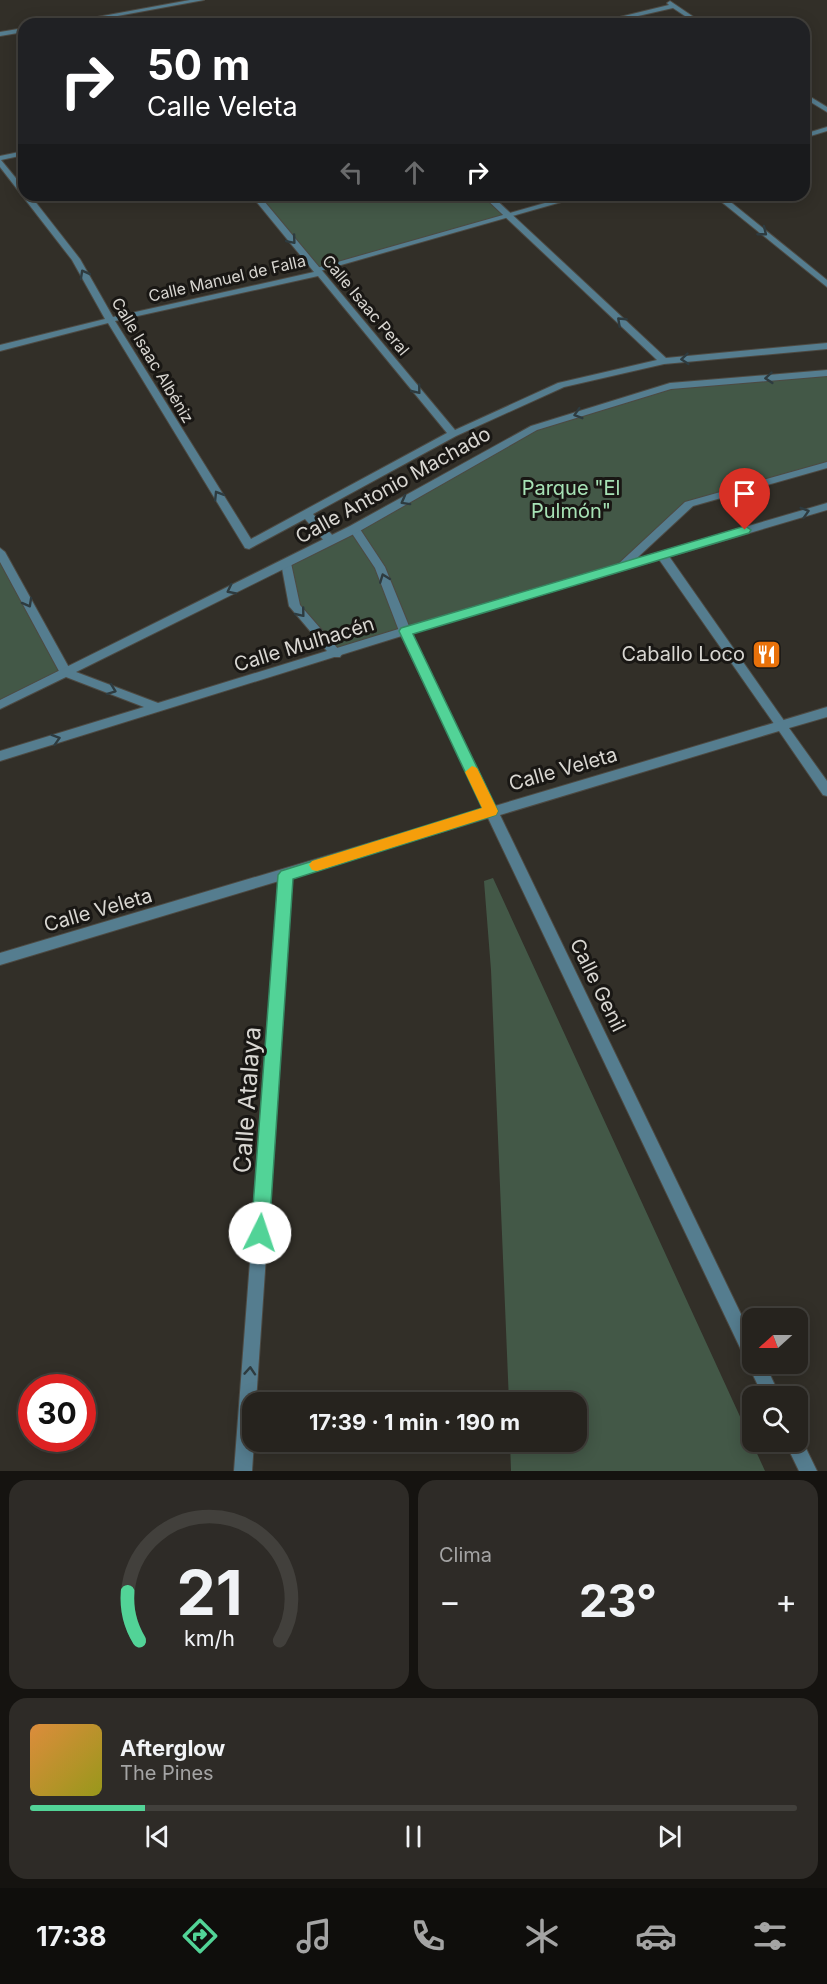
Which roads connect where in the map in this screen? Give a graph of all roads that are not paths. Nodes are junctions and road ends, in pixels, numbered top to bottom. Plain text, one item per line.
1 (201, 0) edge
2 (666, 0) edge
3 (675, 6) junction
4 (109, 16) joint
5 (97, 18) edge
6 (621, 18) edge
7 (692, 18) edge
8 (18, 31) edge
9 (0, 34) edge
10 (810, 98) edge
11 (827, 110) edge
12 (827, 129) edge
13 (810, 134) edge
14 (18, 155) edge
15 (0, 160) edge
16 (18, 184) edge
17 (30, 201) edge
18 (260, 201) edge
19 (492, 201) edge
20 (559, 201) edge
21 (724, 201) edge
22 (506, 215) junction
23 (319, 271) junction
24 (827, 284) edge
25 (110, 320) junction
26 (827, 346) edge
27 (0, 348) edge
28 (664, 361) junction
29 (827, 373) edge
30 (453, 434) junction
31 (827, 465) edge
32 (827, 506) edge
33 (307, 514) junction
34 (354, 530) junction
35 (330, 540) junction
36 (249, 545) joint
37 (0, 552) edge
38 (662, 555) junction
39 (286, 563) junction
40 (620, 567) junction
41 (405, 631) junction
42 (336, 654) junction
43 (66, 673) junction
44 (0, 705) edge
45 (159, 708) junction
46 (827, 712) edge
47 (781, 725) junction
48 (0, 756) edge
49 (827, 791) edge
50 (490, 811) junction
51 (286, 875) junction
52 (0, 959) edge
53 (742, 1334) edge
54 (799, 1452) edge
55 (243, 1471) edge
56 (808, 1471) edge

1 - 4 street
2 - 3 street
3 - 6 street
3 - 7 street
4 - 5 street
8 - 9 street
10 - 11 street
12 - 13 street
14 - 15 street
15 - 16 street, Calle Isaac Albéniz
25 -> 17 street, Calle Isaac Albéniz
18 -> 23 street, Calle Isaac Peral
19 - 22 street
20 - 22 street, Calle Manuel de Falla
21 -> 24 street
22 - 23 street, Calle Manuel de Falla
28 -> 22 street
23 - 25 street, Calle Manuel de Falla
23 -> 30 street, Calle Isaac Peral
25 - 27 street, Calle Manuel de Falla
36 -> 25 street, Calle Isaac Albéniz
26 -> 28 street, Calle Antonio Machado
28 - 30 street, Calle Antonio Machado
29 -> 34 street, Calle Antonio Machado
30 - 33 street, Calle Antonio Machado
31 - 40 street
38 -> 32 street, Calle Mulhacén
33 - 35 street
33 - 36 street, Calle Antonio Machado
34 - 35 street, Calle Antonio Machado
41 -> 34 street, Calle Genil
35 - 39 street, Calle Antonio Machado
37 -> 43 street
38 - 40 street, Calle Mulhacén
38 - 47 street
39 -> 42 street
39 -> 43 street, Calle Antonio Machado
40 - 41 street, Calle Mulhacén
41 - 42 street, Calle Mulhacén
41 - 50 street, Calle Genil
42 - 45 street, Calle Mulhacén
43 - 44 street, Calle Antonio Machado
43 -> 45 street
48 -> 45 street, Calle Mulhacén
46 - 47 street, Calle Veleta
47 - 49 street
47 - 50 street, Calle Veleta
50 - 51 street, Calle Veleta
50 - 53 street, Calle Genil
51 - 52 street, Calle Veleta
55 -> 51 street, Calle Atalaya
54 - 56 street

